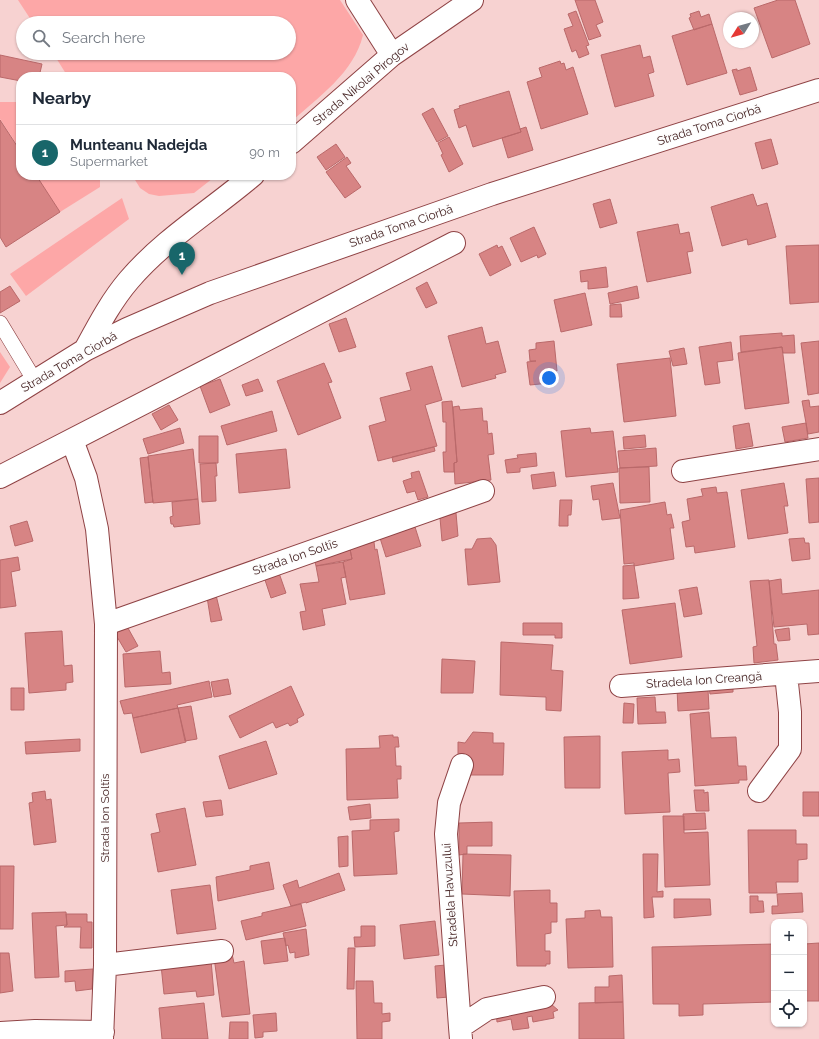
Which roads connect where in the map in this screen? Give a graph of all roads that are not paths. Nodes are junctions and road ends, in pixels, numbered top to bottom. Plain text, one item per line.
1 (357, 0) edge
2 (472, 0) edge
3 (392, 55) junction
4 (819, 90) edge
5 (296, 139) edge
6 (247, 180) edge
7 (454, 243) dead end
8 (0, 323) edge
9 (85, 350) junction
10 (35, 381) junction
11 (0, 403) edge
12 (72, 440) junction
13 (819, 449) edge
14 (683, 471) dead end
15 (0, 477) edge
16 (483, 491) dead end
17 (106, 624) junction
18 (819, 671) edge
19 (786, 674) junction
20 (621, 686) dead end
21 (462, 765) dead end
22 (759, 791) dead end
23 (222, 951) dead end
24 (105, 965) junction
25 (544, 997) dead end
26 (460, 1033) edge
27 (0, 1034) edge
28 (103, 1036) edge

1 - 3 street
2 - 3 street, Strada Nikolai Pirogov
3 - 5 street, Strada Nikolai Pirogov
4 - 9 street, Strada Toma Ciorbă
6 - 9 street
7 - 12 street
8 - 10 lane
9 - 10 street, Strada Toma Ciorbă
10 - 11 street, Strada Toma Ciorbă
12 - 15 street
12 - 17 street, Strada Ion Soltîs
13 - 14 street
16 - 17 street, Strada Ion Soltîs
17 - 24 street, Strada Ion Soltîs
18 - 19 street, Stradela Ion Creangă
19 - 20 street, Stradela Ion Creangă
19 - 22 street
21 - 26 street, Stradela Havuzului
23 - 24 street
24 - 28 street, Strada Ion Soltîs
25 - 26 street, Stradela Havuzului
27 - 28 street

